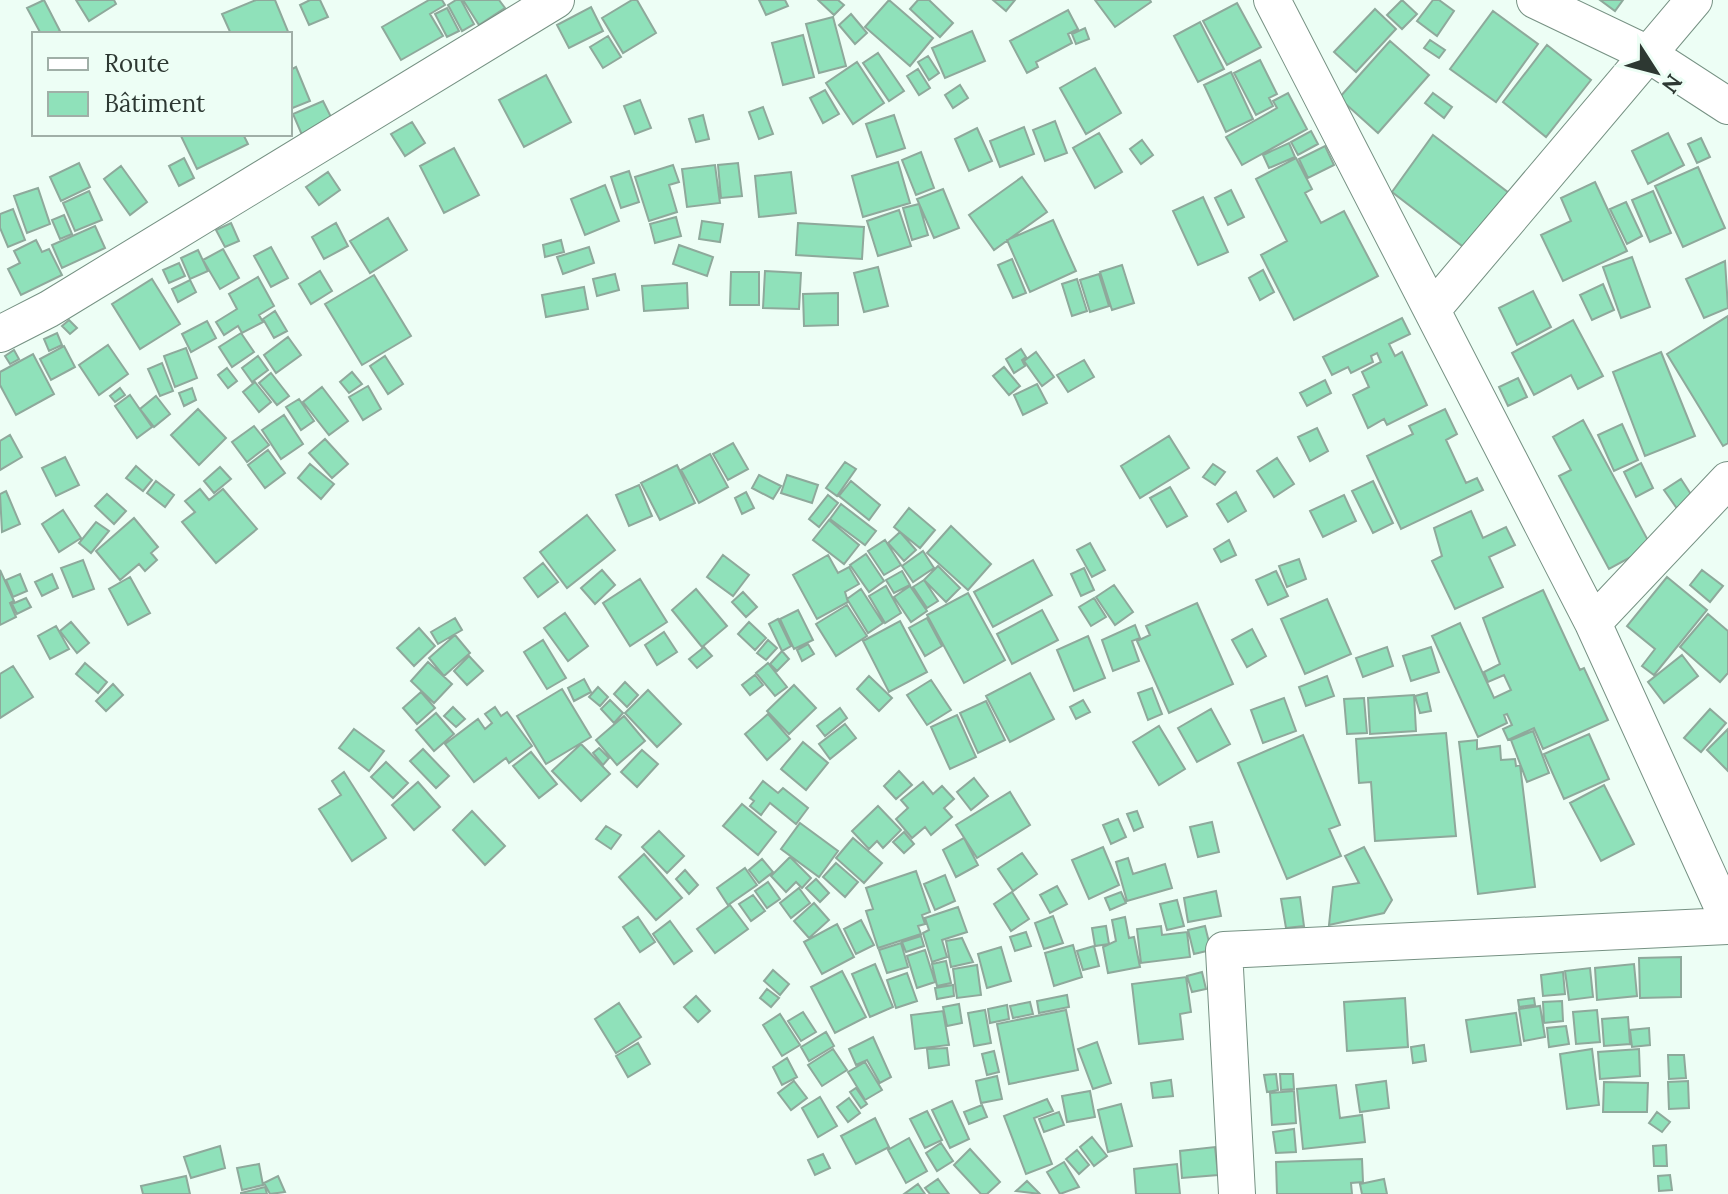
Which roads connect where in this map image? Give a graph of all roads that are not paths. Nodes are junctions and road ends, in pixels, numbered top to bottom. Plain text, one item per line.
1 (556, 0) edge
2 (1272, 0) edge
3 (1535, 0) edge
4 (1694, 0) edge
5 (1648, 54) junction
6 (1728, 106) edge
7 (1432, 310) junction
8 (0, 334) edge
9 (1728, 480) edge
10 (1593, 623) junction
11 (1728, 919) edge
12 (1728, 926) edge
13 (1237, 1194) edge

1 - 8 street
2 - 7 street
3 - 5 street
4 - 5 street
5 - 6 street
5 - 7 street
7 - 10 street
9 - 10 street
10 - 11 street
12 - 13 street

